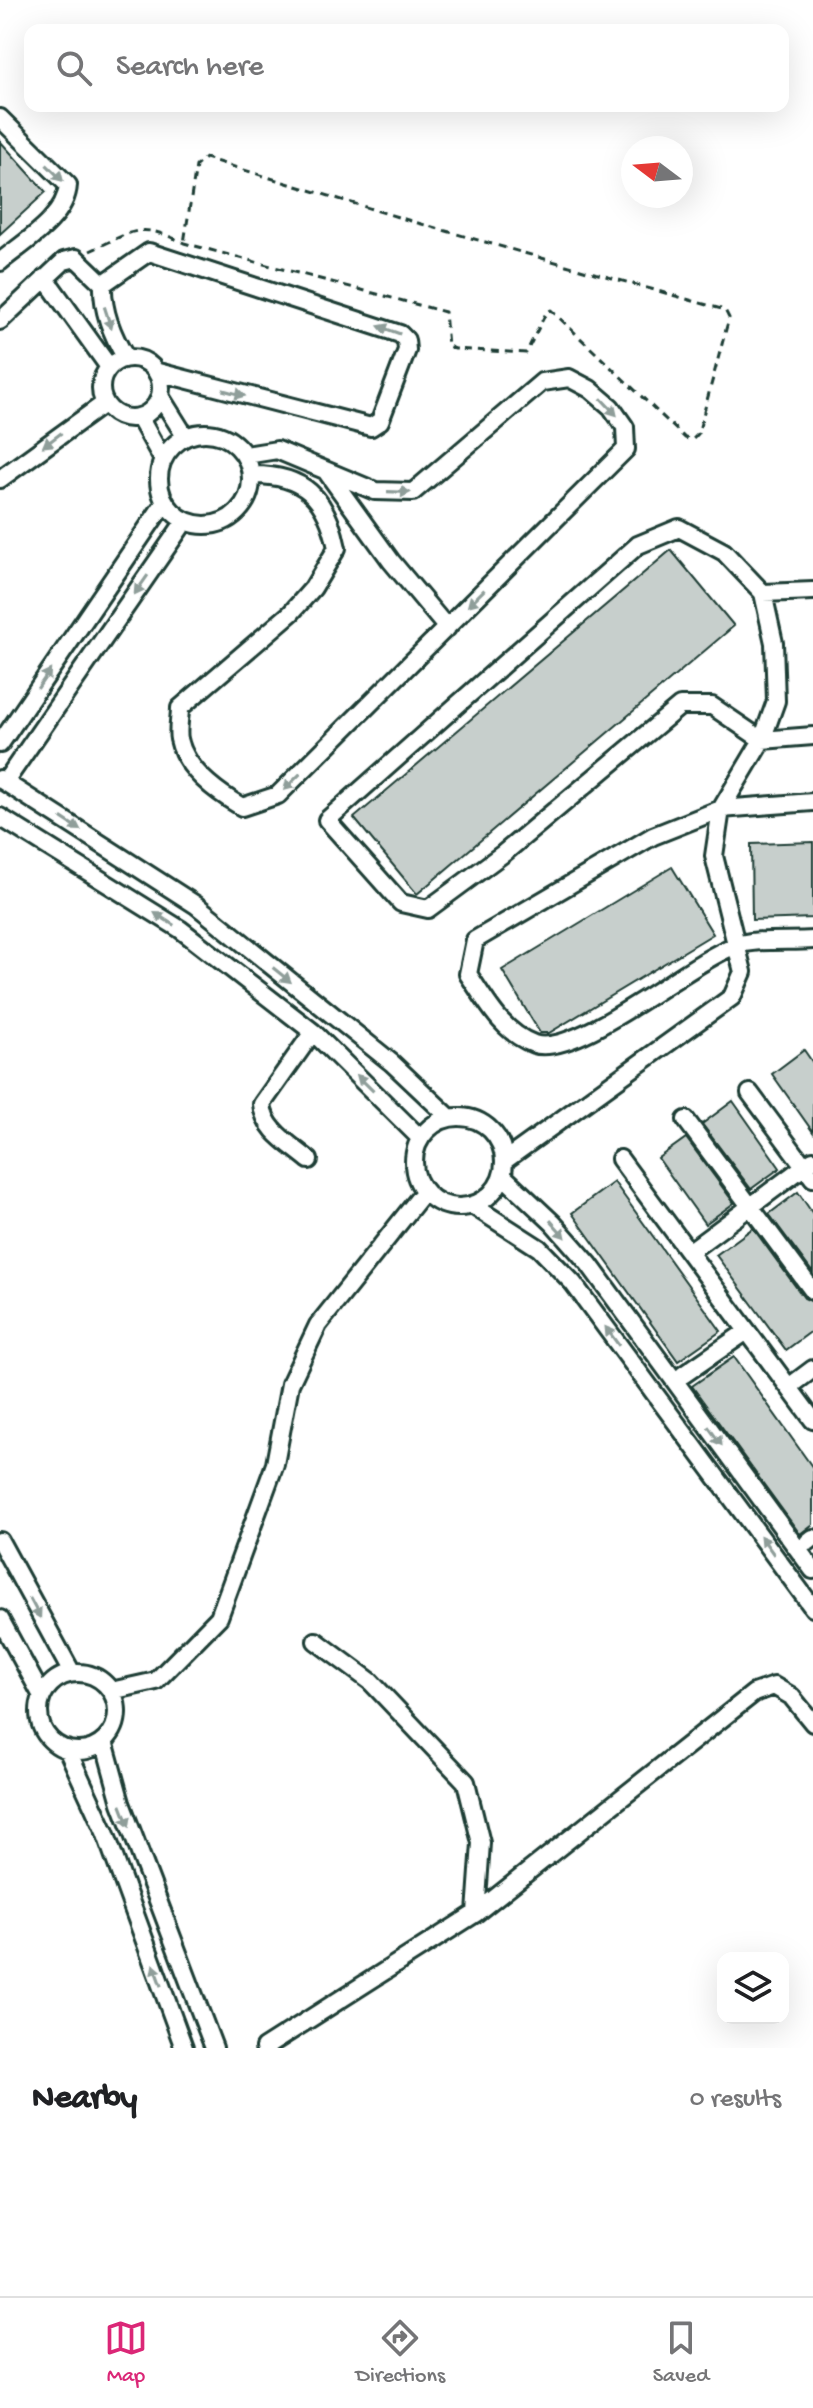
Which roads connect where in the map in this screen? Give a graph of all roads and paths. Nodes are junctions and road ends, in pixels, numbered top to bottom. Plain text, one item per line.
1 (0, 118) edge
2 (184, 243) junction
3 (76, 258) junction
4 (0, 262) edge
5 (45, 278) junction
6 (103, 284) junction
7 (0, 321) edge
8 (126, 358) junction
9 (109, 367) junction
10 (158, 372) junction
11 (160, 396) junction
12 (105, 403) junction
13 (139, 417) junction
14 (185, 436) junction
15 (246, 455) junction
16 (163, 460) junction
17 (325, 470) junction
18 (251, 475) junction
19 (0, 479) edge
20 (165, 502) junction
21 (185, 521) junction
22 (813, 591) edge
23 (763, 593) junction
24 (447, 628) junction
25 (813, 736) edge
26 (762, 740) junction
27 (0, 744) edge
28 (2, 781) edge
29 (813, 802) edge
30 (721, 809) junction
31 (0, 817) edge
32 (813, 940) edge
33 (735, 945) junction
34 (313, 1032) junction
35 (750, 1093) dead end
36 (449, 1117) junction
37 (686, 1120) dead end
38 (420, 1138) junction
39 (620, 1159) dead end
40 (309, 1160) dead end
41 (503, 1168) junction
42 (810, 1168) edge
43 (424, 1192) junction
44 (472, 1205) junction
45 (750, 1207) junction
46 (689, 1252) junction
47 (813, 1291) edge
48 (747, 1331) junction
49 (813, 1369) edge
50 (683, 1375) dead end
51 (789, 1387) junction
52 (813, 1420) edge
53 (0, 1541) edge
54 (813, 1570) edge
55 (813, 1608) edge
56 (0, 1619) edge
57 (316, 1641) dead end
58 (72, 1673) junction
59 (111, 1691) junction
60 (42, 1696) junction
61 (813, 1723) edge
62 (104, 1741) junction
63 (67, 1749) junction
64 (476, 1913) junction
65 (184, 2048) edge
66 (214, 2048) edge
67 (264, 2048) edge

1 -> 4 street
2 - 2 path
2 - 3 path
3 - 5 street
3 - 6 street
5 - 7 street
5 - 9 street
6 -> 8 street
10 -> 6 street
8 - 9 street
8 - 10 street
9 - 12 street
10 - 11 street
11 - 13 street
11 - 14 street
12 - 13 street
12 -> 19 street
13 - 16 street
14 - 15 street
14 - 16 street
15 - 17 street
15 - 18 street
16 - 20 street
17 - 24 street
17 -> 24 street
18 - 21 street
24 -> 18 street
20 - 21 street
27 -> 20 street
21 -> 28 street
22 - 23 street
23 - 26 street
23 - 26 street
25 - 26 street
26 - 30 street
28 -> 36 street
29 - 30 street
30 - 33 street
30 - 33 street
34 -> 31 street
32 - 33 street
33 - 41 street
38 -> 34 street
34 - 40 street
35 - 42 street
36 - 38 street
36 - 41 street
37 - 45 street
38 - 43 street
39 - 46 street
41 - 44 street
41 -> 54 street
42 - 45 street
43 - 44 street
43 - 59 street
55 -> 44 street
45 - 46 street
45 - 47 street
46 - 48 street
48 - 50 street
48 - 51 street
49 - 51 street
51 - 52 street
53 -> 58 street
56 - 60 street
57 - 64 street
58 - 59 street
58 - 60 street
59 - 62 street
60 - 63 street
61 - 64 street
62 - 63 street
62 -> 66 street
65 -> 63 street
64 - 67 street

